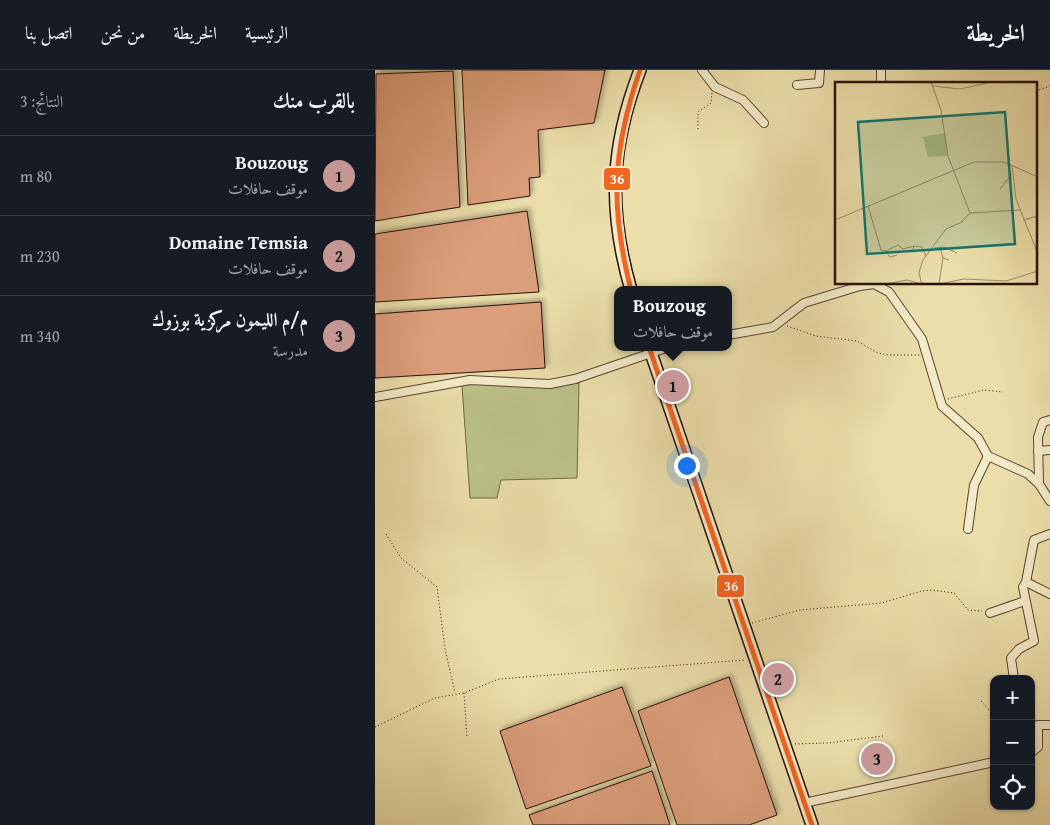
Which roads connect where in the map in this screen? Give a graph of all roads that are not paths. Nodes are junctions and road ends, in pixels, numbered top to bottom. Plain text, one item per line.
1 (640, 70) edge
2 (702, 70) edge
3 (820, 70) edge
4 (797, 85) dead end
5 (764, 123) dead end
6 (870, 285) edge
7 (876, 285) edge
8 (630, 286) edge
9 (732, 334) edge
10 (647, 351) edge
11 (650, 351) edge
12 (375, 397) edge
13 (1050, 420) edge
14 (1050, 450) edge
15 (1038, 451) junction
16 (988, 456) junction
17 (1039, 484) junction
18 (1050, 501) edge
19 (968, 529) dead end
20 (1050, 534) edge
21 (1026, 582) junction
22 (1050, 594) edge
23 (1025, 601) junction
24 (990, 613) road end
25 (1013, 675) edge
26 (1035, 723) edge
27 (1050, 725) edge
28 (1035, 750) edge
29 (990, 763) edge
30 (804, 803) junction
31 (812, 825) edge

1 - 8 main road
2 - 5 street
3 - 4 street
6 - 9 street
7 - 16 street
10 - 12 street
11 - 30 main road
13 - 15 street
14 - 15 street
15 - 17 street
16 - 17 street
16 - 19 street
17 - 18 street
20 - 21 street
21 - 22 street
21 - 23 street
23 - 24 street
23 - 25 street
26 - 27 street
26 - 28 street
29 - 30 street
30 - 31 main road

